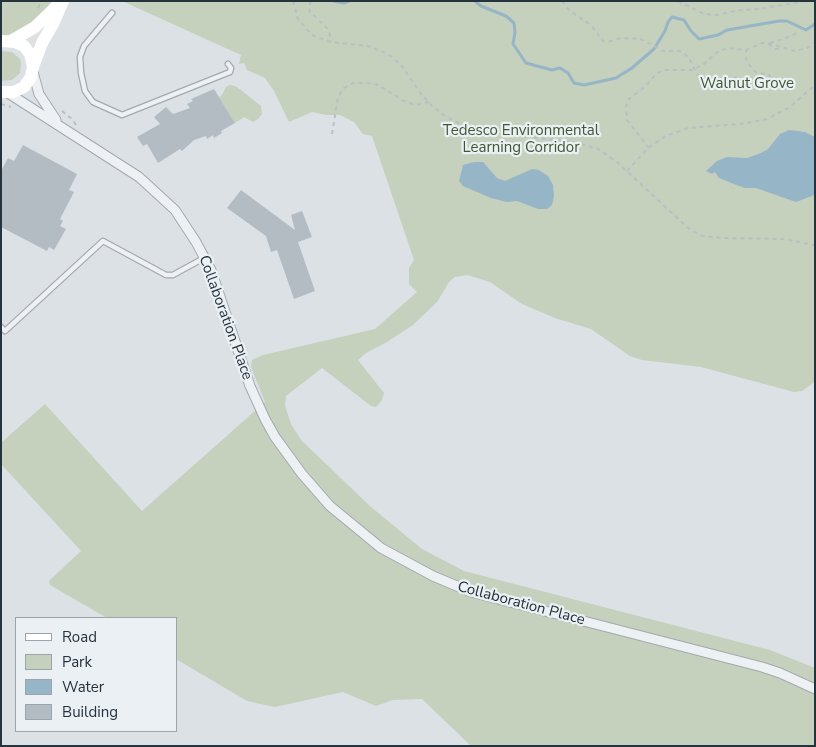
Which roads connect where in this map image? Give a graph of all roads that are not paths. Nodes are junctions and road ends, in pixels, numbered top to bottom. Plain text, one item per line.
1 (62, 1) edge
2 (112, 12) dead end
3 (6, 41) edge
4 (228, 64) dead end
5 (33, 70) junction
6 (5, 93) edge
7 (61, 126) junction
8 (205, 257) junction
9 (1, 327) edge
10 (815, 689) edge

1 - 3 street
1 - 5 street
2 - 4 lane
3 - 5 street
5 - 6 street
5 - 7 street, Collaboration Place
6 - 7 street, Collaboration Place
7 - 8 street, Collaboration Place
8 - 9 lane
8 - 10 street, Collaboration Place

